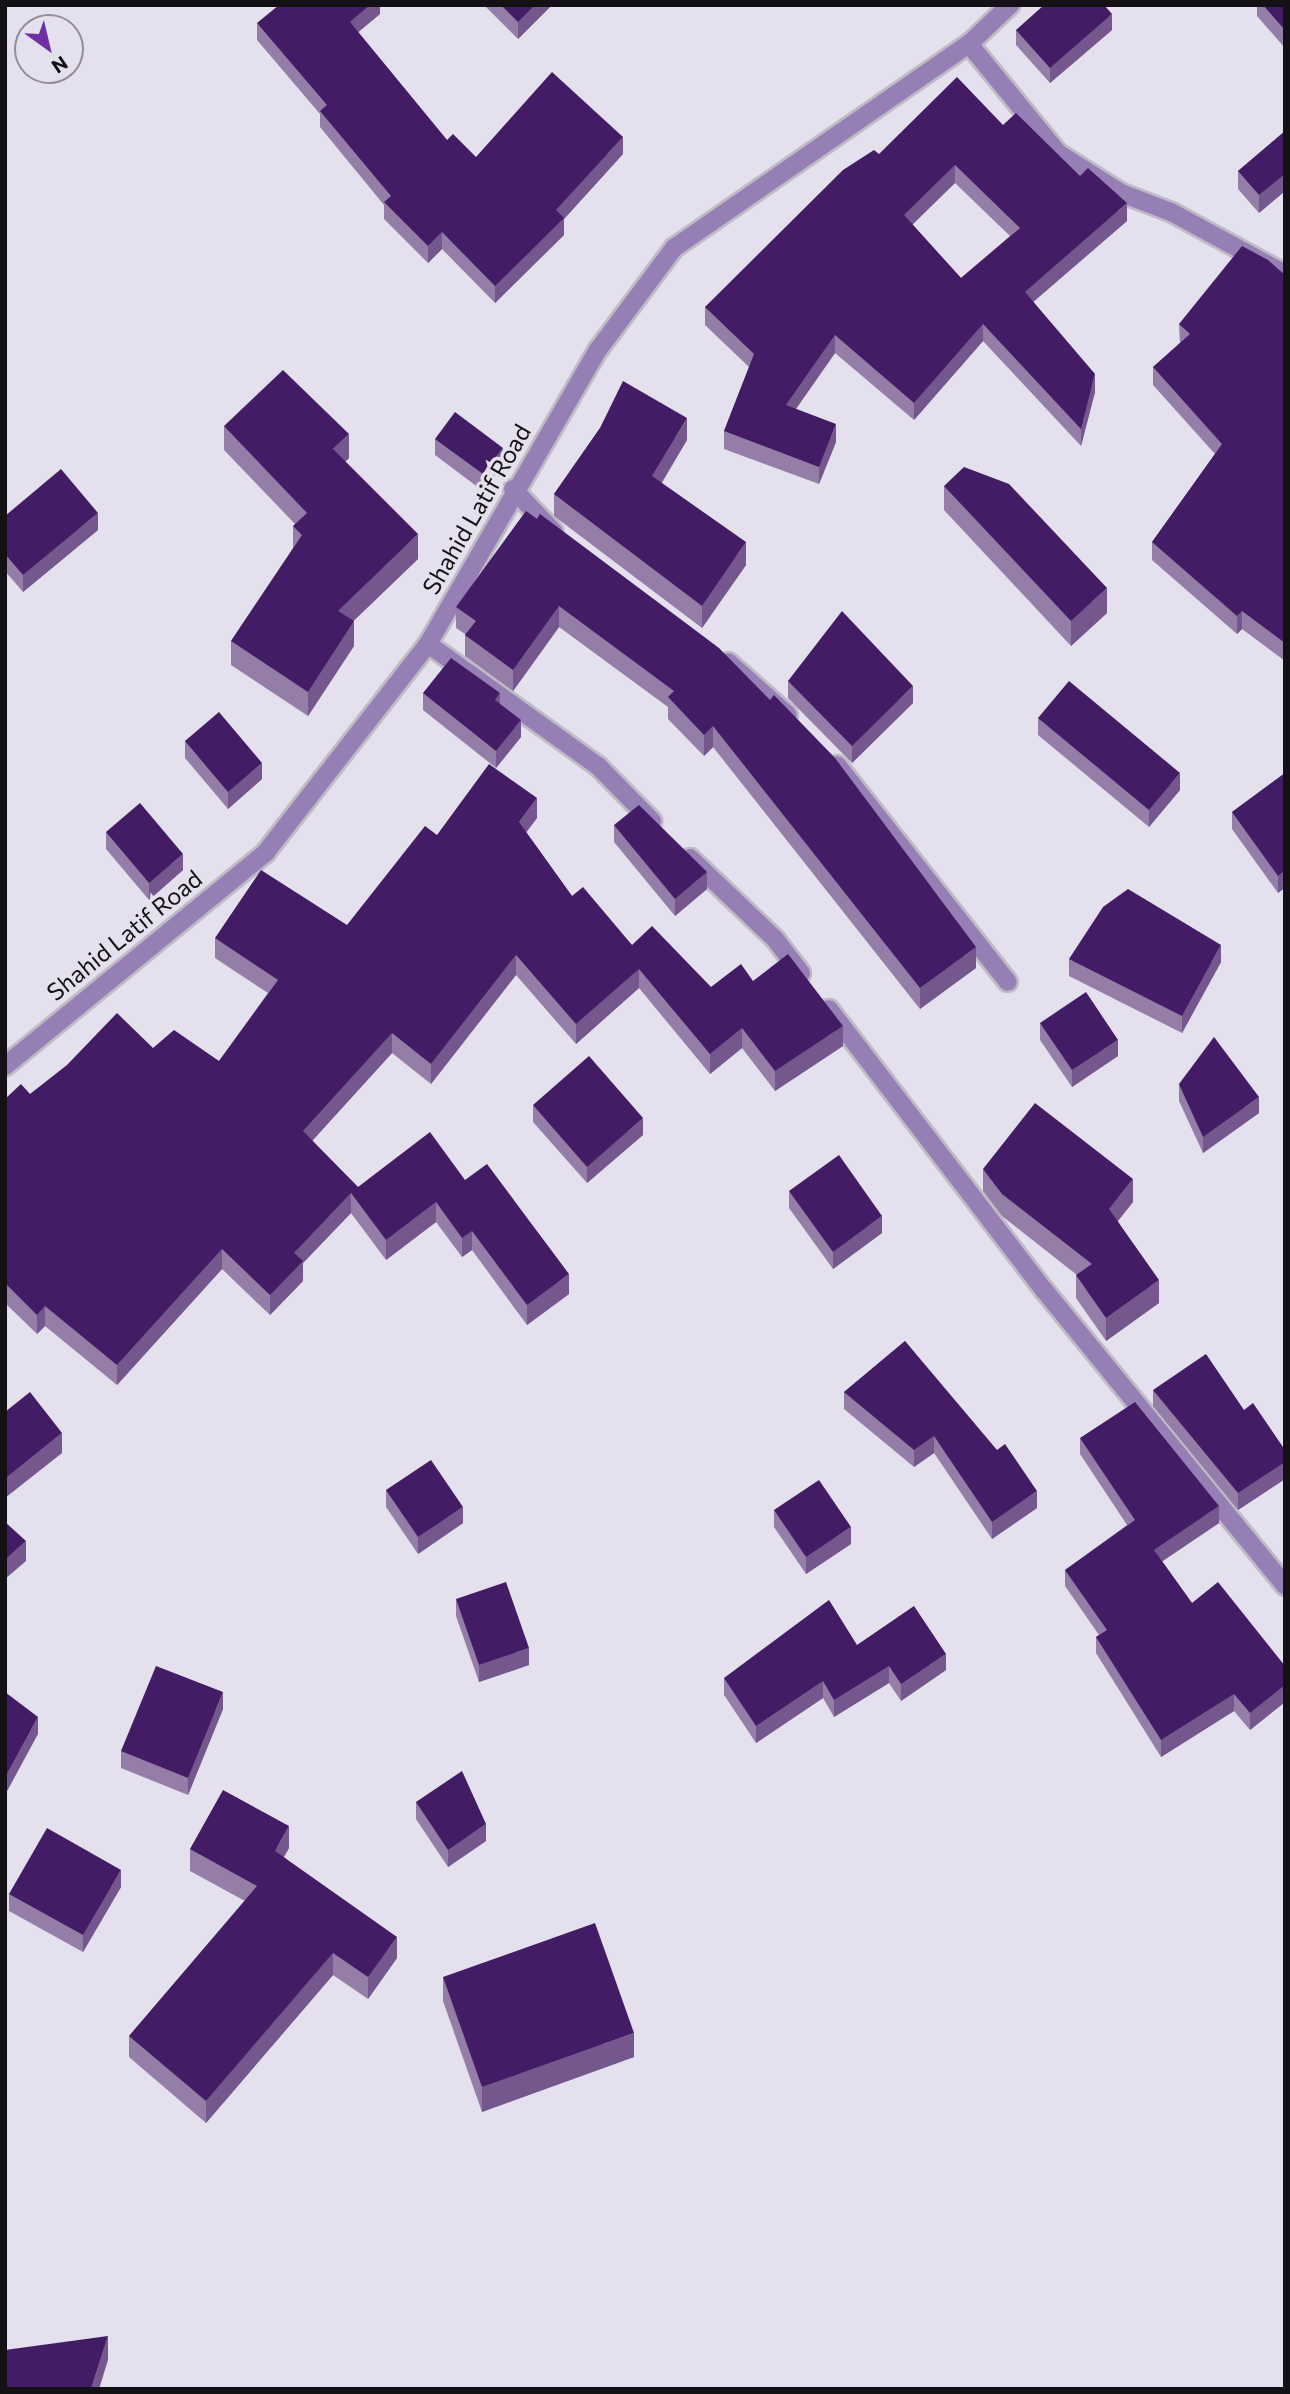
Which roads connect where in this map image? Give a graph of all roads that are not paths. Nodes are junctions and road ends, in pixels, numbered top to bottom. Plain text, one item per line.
1 (1010, 5) edge
2 (969, 44) junction
3 (1285, 274) edge
4 (513, 489) junction
5 (569, 542) edge
6 (428, 644) junction
7 (710, 649) edge
8 (798, 725) edge
9 (826, 754) edge
10 (1008, 982) dead end
11 (5, 1066) edge
12 (1285, 1586) edge

1 - 2 street, Shahid Latif Road
2 - 3 street
2 - 4 street, Shahid Latif Road
4 - 5 street
4 - 6 street, Shahid Latif Road
6 - 11 street, Shahid Latif Road
6 - 12 street
7 - 8 street
9 - 10 street

